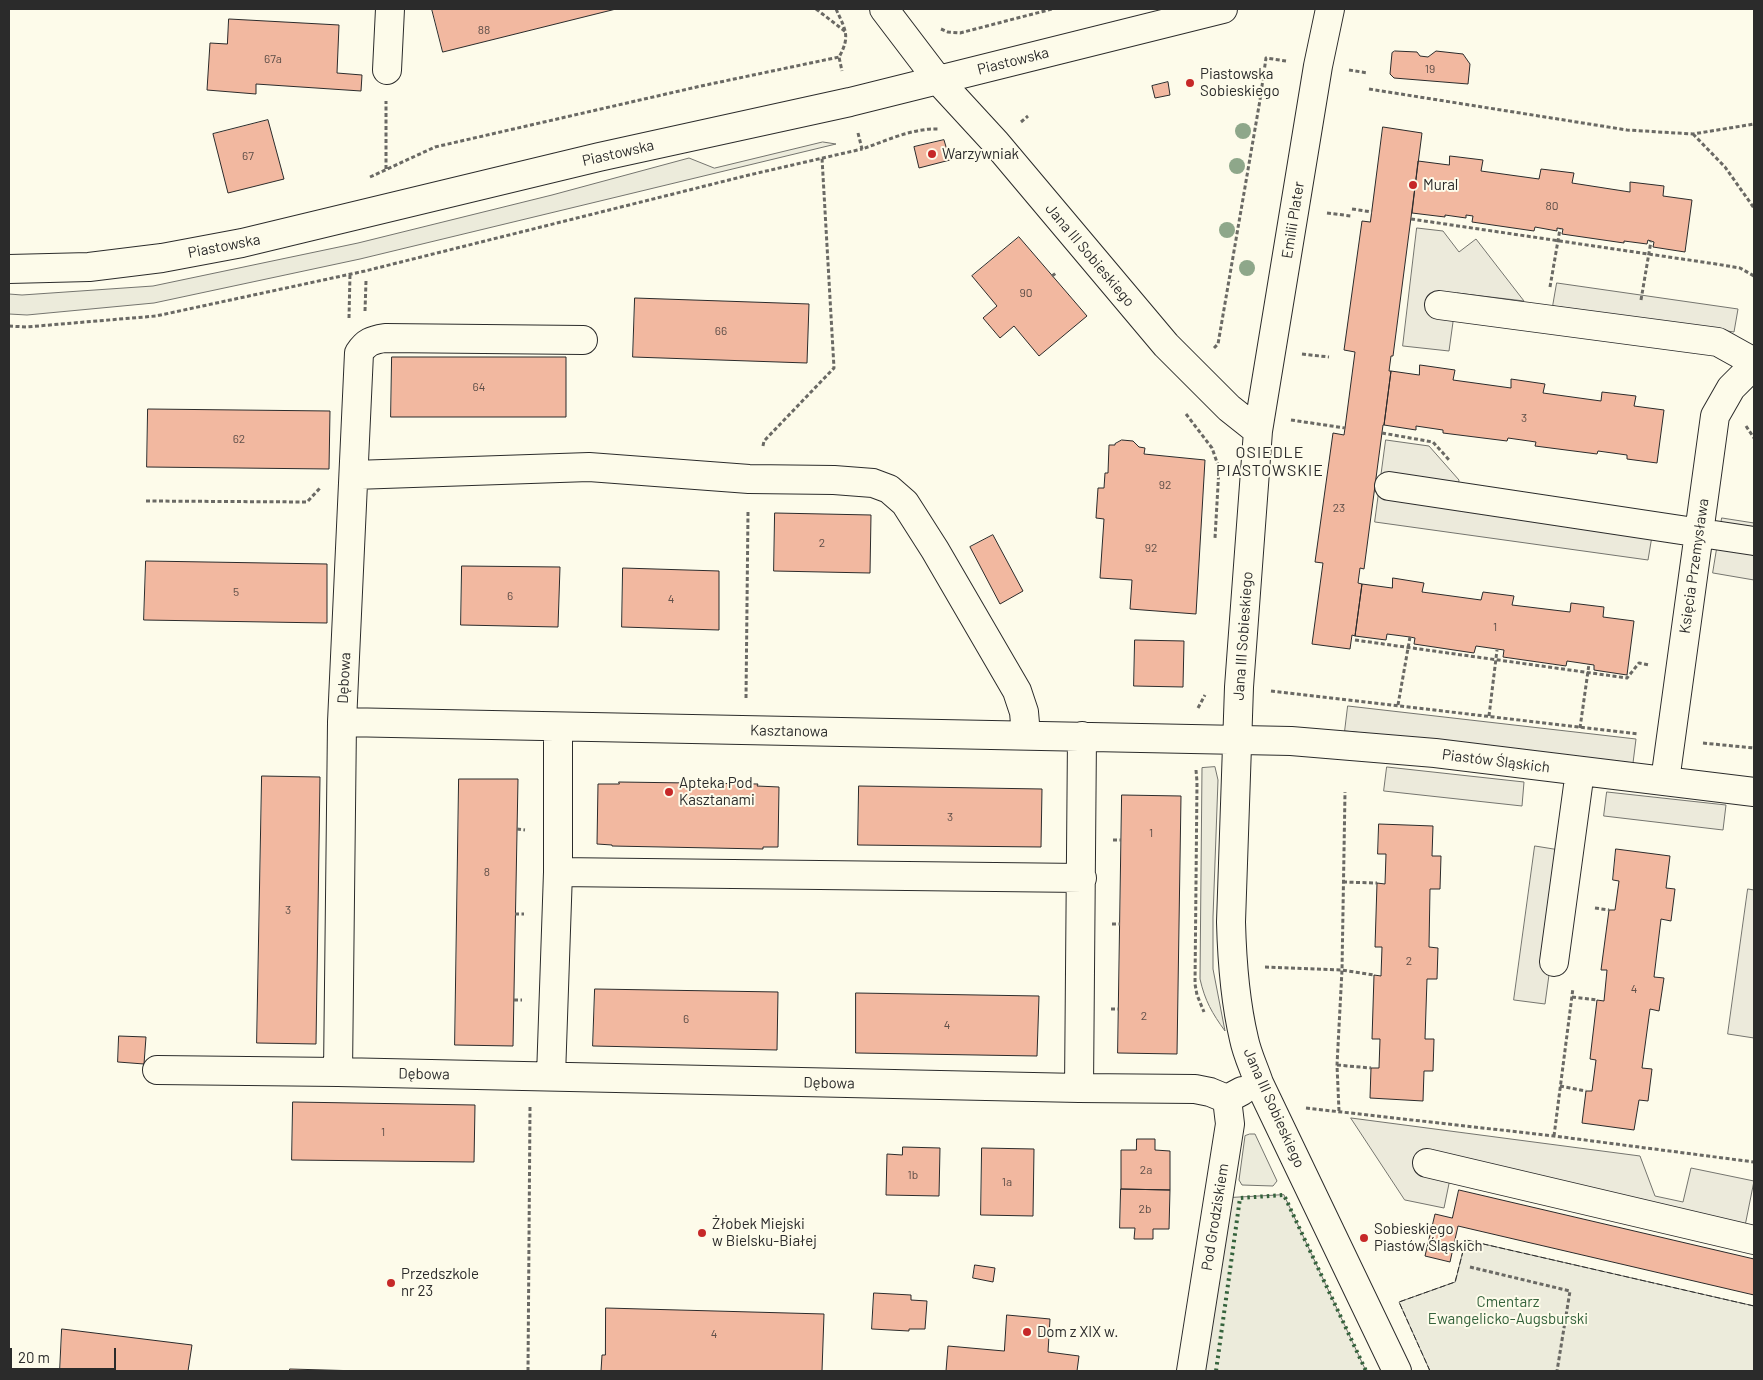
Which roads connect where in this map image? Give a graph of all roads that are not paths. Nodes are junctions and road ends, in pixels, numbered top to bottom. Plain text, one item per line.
1 (390, 9) edge
2 (884, 9) edge
3 (1223, 9) edge
4 (1330, 9) edge
5 (386, 70) road end
6 (938, 80) junction
7 (9, 269) edge
8 (1439, 305) dead end
9 (583, 340) dead end
10 (1754, 364) edge
11 (1258, 431) junction
12 (354, 476) junction
13 (1389, 486) dead end
14 (1699, 533) junction
15 (1754, 541) edge
16 (342, 722) junction
17 (558, 727) junction
18 (1026, 735) junction
19 (1082, 736) junction
20 (1237, 739) junction
21 (1580, 771) junction
22 (1665, 781) junction
23 (1754, 792) edge
24 (558, 872) junction
25 (1082, 878) junction
26 (1554, 962) dead end
27 (157, 1070) dead end
28 (338, 1072) junction
29 (540, 1076) junction
30 (1079, 1088) junction
31 (1241, 1092) junction
32 (1427, 1163) dead end
33 (1754, 1240) edge
34 (1191, 1371) edge
35 (1398, 1371) edge

1 - 5 street
2 - 6 street, Jana III Sobieskiego
3 - 6 street, Piastowska
4 - 11 street, Emilii Plater
6 - 7 street, Piastowska
6 - 11 street, Jana III Sobieskiego
8 - 10 street
9 - 12 street, Dębowa
10 - 14 street, Księcia Przemysława
11 - 20 street, Jana III Sobieskiego
12 - 16 street, Dębowa
12 - 18 street
13 - 14 street
14 - 15 street
14 - 22 street, Księcia Przemysława
16 - 17 street, Kasztanowa
16 - 28 street, Dębowa
17 - 18 street, Kasztanowa
17 - 24 street
18 - 19 street, Kasztanowa
19 - 20 street, Kasztanowa
19 - 25 street
20 - 21 street, Piastów Śląskich
20 - 31 street, Jana III Sobieskiego
21 - 22 street, Piastów Śląskich
21 - 26 street
22 - 23 street, Piastów Śląskich
24 - 25 street
24 - 29 street
25 - 30 street
27 - 28 street
28 - 29 street, Dębowa
29 - 30 street, Dębowa
30 - 31 street, Dębowa
31 - 34 street, Pod Grodziskiem
31 - 35 street, Jana III Sobieskiego
32 - 33 street

